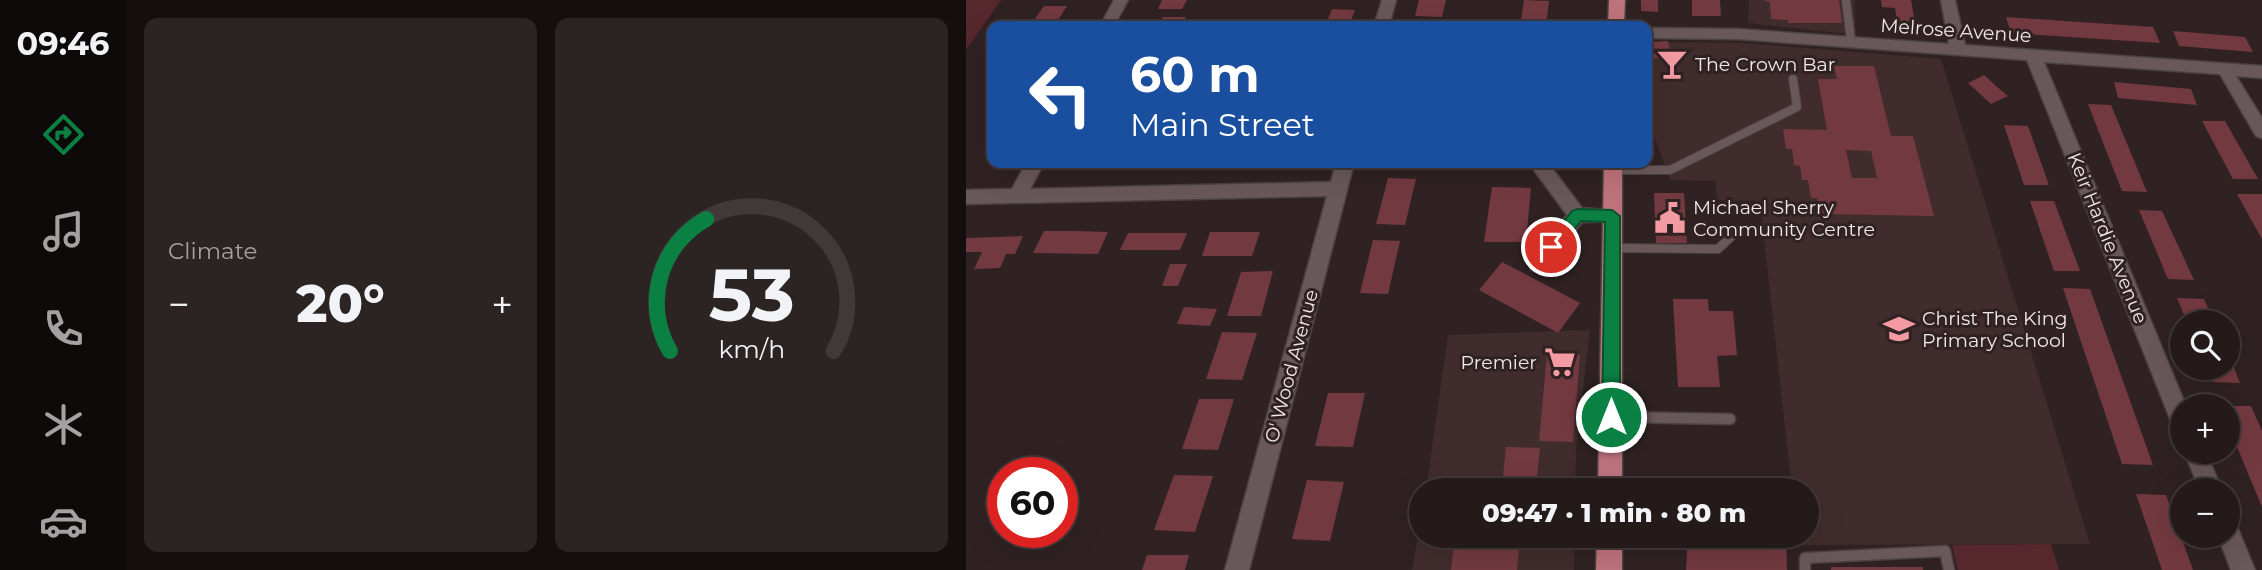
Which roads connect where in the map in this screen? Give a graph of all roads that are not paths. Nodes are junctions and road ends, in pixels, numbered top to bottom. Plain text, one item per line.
1 (1121, 0) edge
2 (1389, 0) edge
3 (1617, 0) edge
4 (1846, 0) edge
5 (1948, 0) edge
6 (1110, 21) edge
7 (1383, 21) edge
8 (1616, 21) edge
9 (1652, 33) edge
10 (1851, 41) junction
11 (1958, 50) junction
12 (2033, 55) junction
13 (2225, 70) junction
14 (2262, 72) edge
15 (1793, 79) dead end
16 (2262, 132) edge
17 (1032, 168) edge
18 (1344, 168) edge
19 (1542, 168) edge
20 (1613, 168) edge
21 (1642, 168) edge
22 (1338, 189) junction
23 (966, 197) edge
24 (1017, 197) junction
25 (1577, 215) junction
26 (1612, 216) junction
27 (1735, 233) dead end
28 (1613, 248) junction
29 (1538, 264) dead end
30 (2171, 394) edge
31 (1611, 417) junction
32 (1730, 419) dead end
33 (1610, 478) edge
34 (1610, 548) edge
35 (2234, 548) edge
36 (1237, 570) edge
37 (1609, 570) edge
38 (1805, 570) edge
39 (1949, 570) edge
40 (2243, 570) edge

1 - 6 street
2 - 7 street
3 - 8 main road
4 - 10 lane
5 - 11 street
9 - 10 street, Melrose Avenue
10 - 11 street, Melrose Avenue
11 - 12 street, Melrose Avenue
12 - 13 street, Melrose Avenue
12 - 30 street, Keir Hardie Avenue
13 - 14 street, Melrose Avenue
13 - 16 street
15 - 21 lane
17 - 24 street
18 - 22 street, O' Wood Avenue
19 - 25 street
20 - 26 main road
22 - 24 street
22 - 36 street, O' Wood Avenue
23 - 24 street
25 - 26 street
25 - 29 street
26 - 28 main road
27 - 28 lane
28 - 31 main road
31 - 32 lane
31 - 33 main road
34 - 37 main road
35 - 40 street
38 - 39 lane

